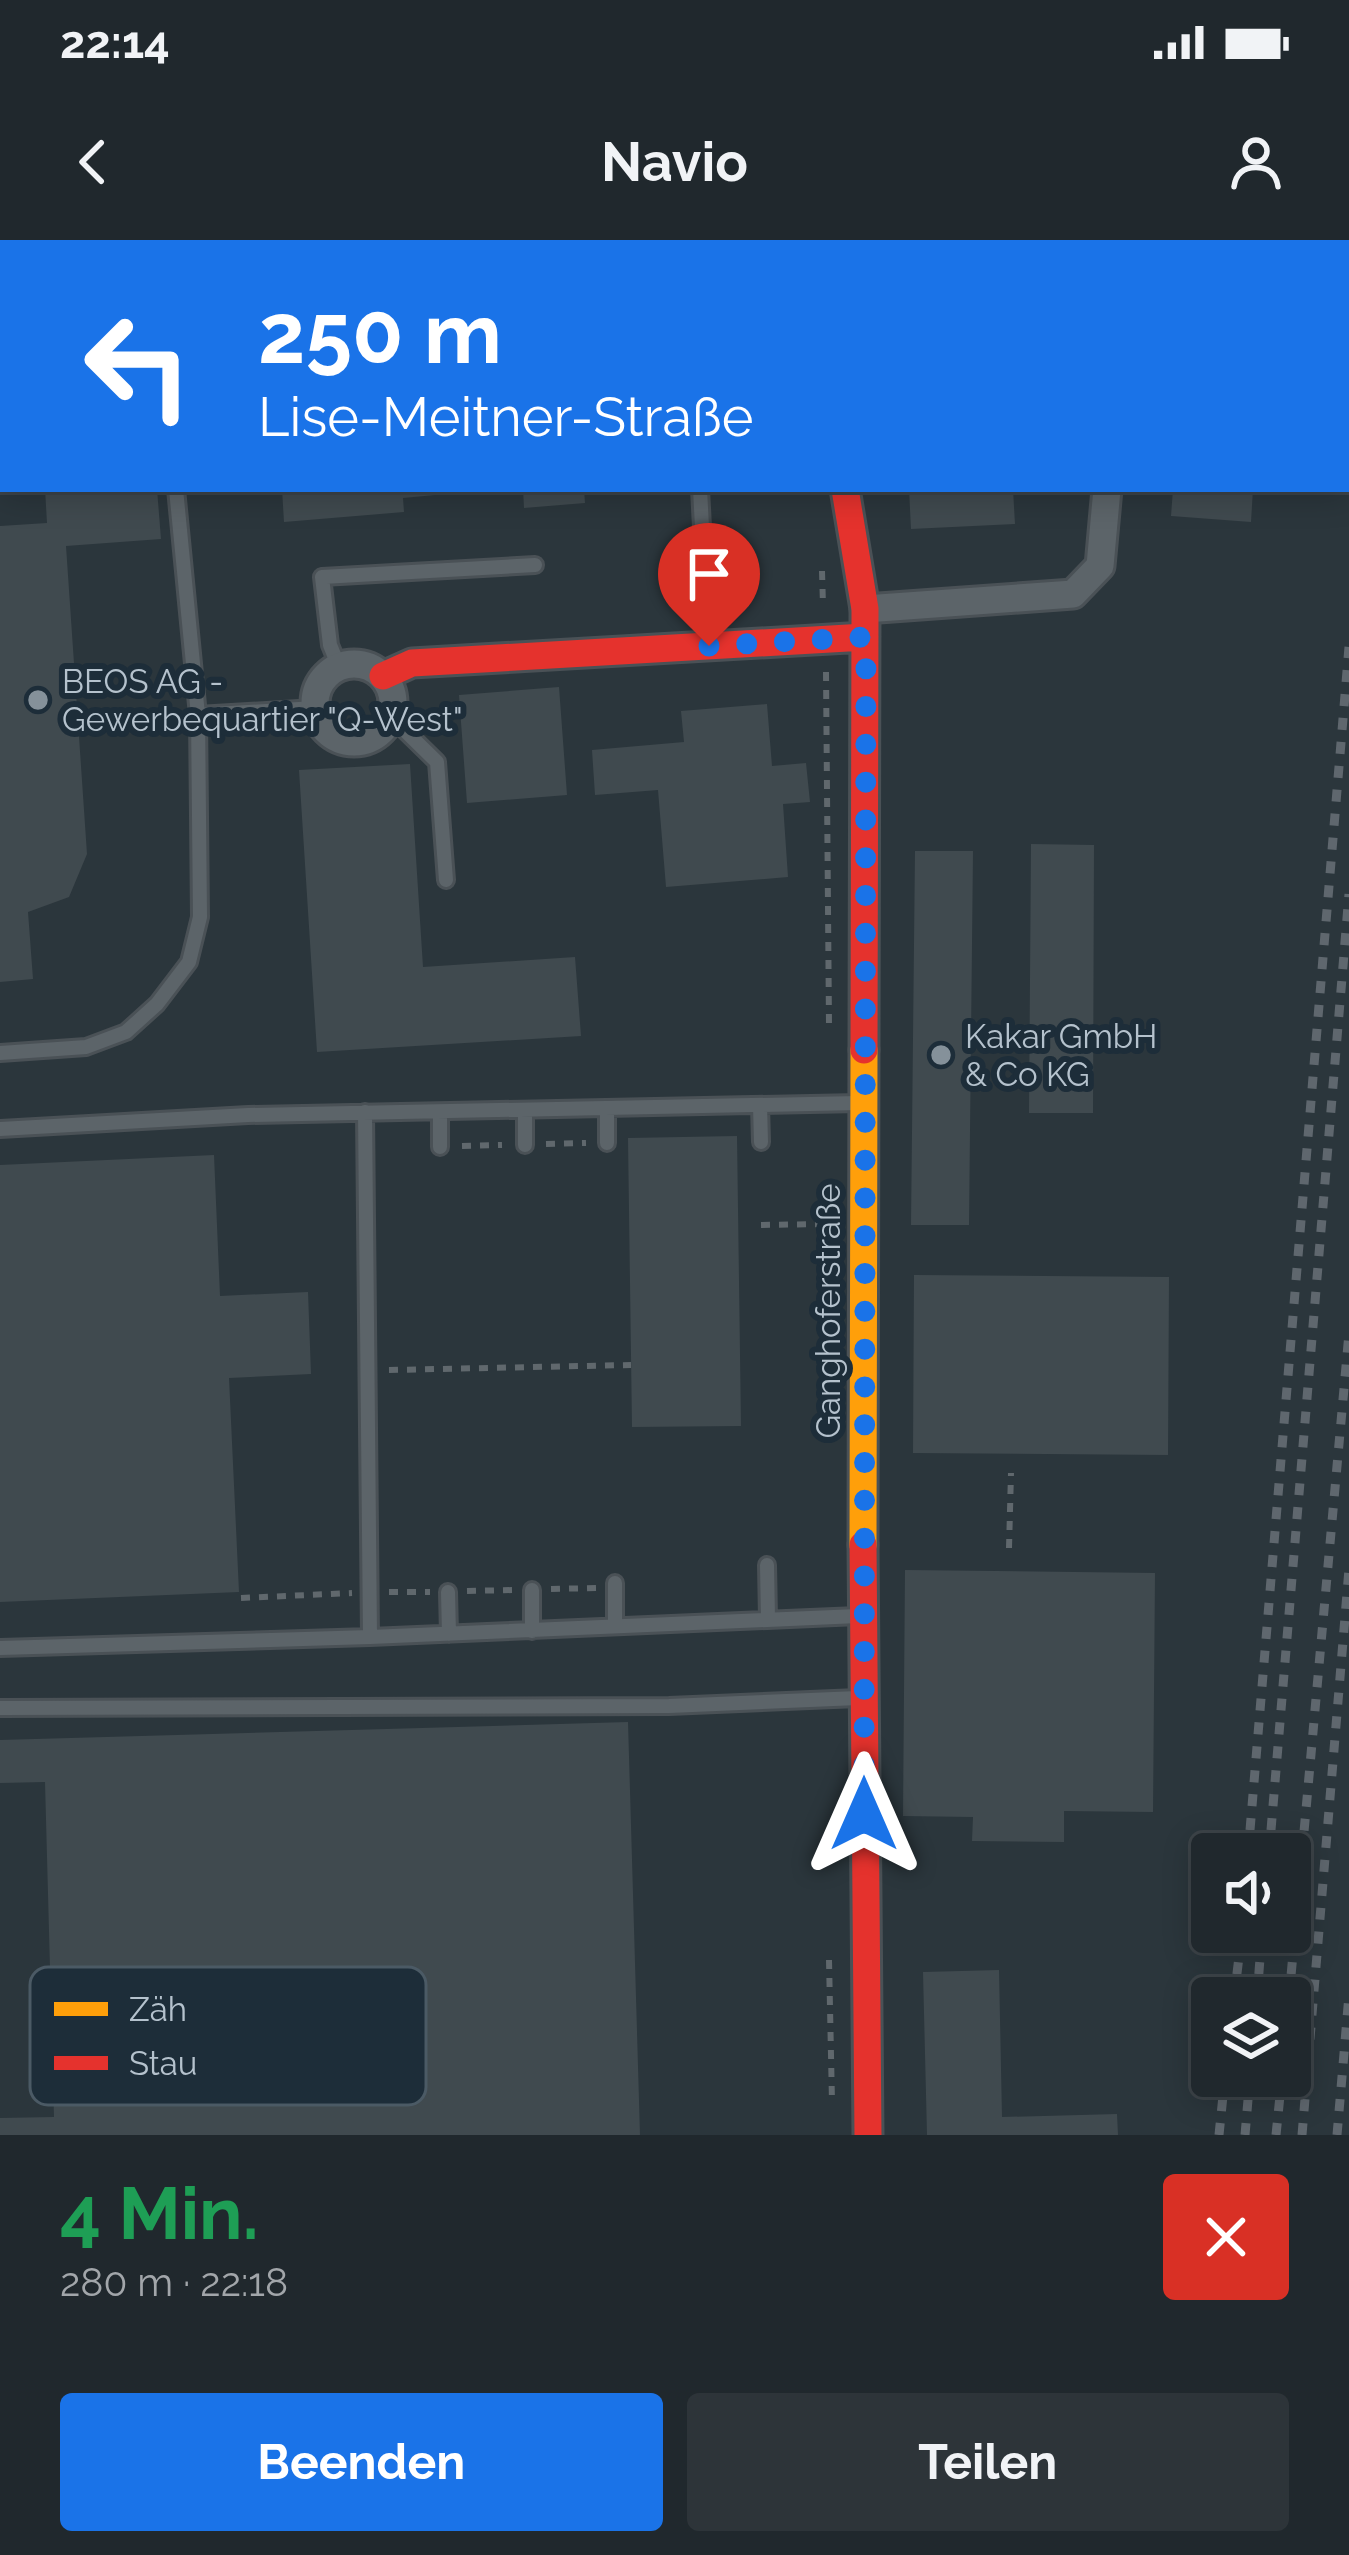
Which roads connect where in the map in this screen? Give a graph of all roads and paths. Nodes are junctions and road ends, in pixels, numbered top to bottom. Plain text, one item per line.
1 (176, 492) edge
2 (700, 492) edge
3 (845, 492) edge
4 (1107, 492) edge
5 (535, 565) dead end
6 (865, 623) junction
7 (709, 646) junction
8 (339, 667) junction
9 (382, 676) junction
10 (316, 708) junction
11 (198, 715) junction
12 (391, 717) junction
13 (446, 880) dead end
14 (0, 1053) edge
15 (864, 1102) junction
16 (760, 1105) junction
17 (607, 1108) junction
18 (365, 1112) junction
19 (440, 1112) junction
20 (525, 1112) junction
21 (0, 1129) edge
22 (760, 1142) dead end
23 (607, 1143) dead end
24 (525, 1145) dead end
25 (440, 1147) dead end
26 (836, 1224) dead end
27 (761, 1225) dead end
28 (631, 1365) dead end
29 (368, 1371) junction
30 (1011, 1473) dead end
31 (1009, 1548) dead end
32 (767, 1565) dead end
33 (615, 1582) dead end
34 (532, 1590) dead end
35 (448, 1592) dead end
36 (863, 1616) junction
37 (768, 1618) junction
38 (615, 1626) junction
39 (532, 1631) junction
40 (448, 1634) junction
41 (370, 1637) junction
42 (0, 1648) edge
43 (863, 1698) junction
44 (0, 1708) edge
45 (868, 2135) edge

1 - 11 lane
2 - 7 lane
3 - 6 street, Ganghoferstraße
4 - 6 street
5 - 8 lane
6 - 7 street
6 - 15 street, Ganghoferstraße
7 - 9 street
8 - 9 street
8 - 10 street
9 - 12 street
10 - 11 lane
10 - 12 street
11 - 14 lane
12 - 13 lane
15 - 16 lane
15 - 36 street, Ganghoferstraße
16 - 17 lane
16 - 22 lane
17 - 20 lane
17 - 23 lane
18 - 19 lane
18 - 21 lane
18 - 29 lane
19 - 20 lane
19 - 25 lane
20 - 24 lane
26 - 27 path
28 - 29 path
29 - 41 lane
30 - 31 path
32 - 37 lane
33 - 38 lane
34 - 39 lane
35 - 40 lane
36 - 37 lane
36 - 43 street, Ganghoferstraße
37 - 38 lane
38 - 39 lane
39 - 40 lane
40 - 41 lane
41 - 42 lane
43 - 44 lane
43 - 45 street, Ganghoferstraße

